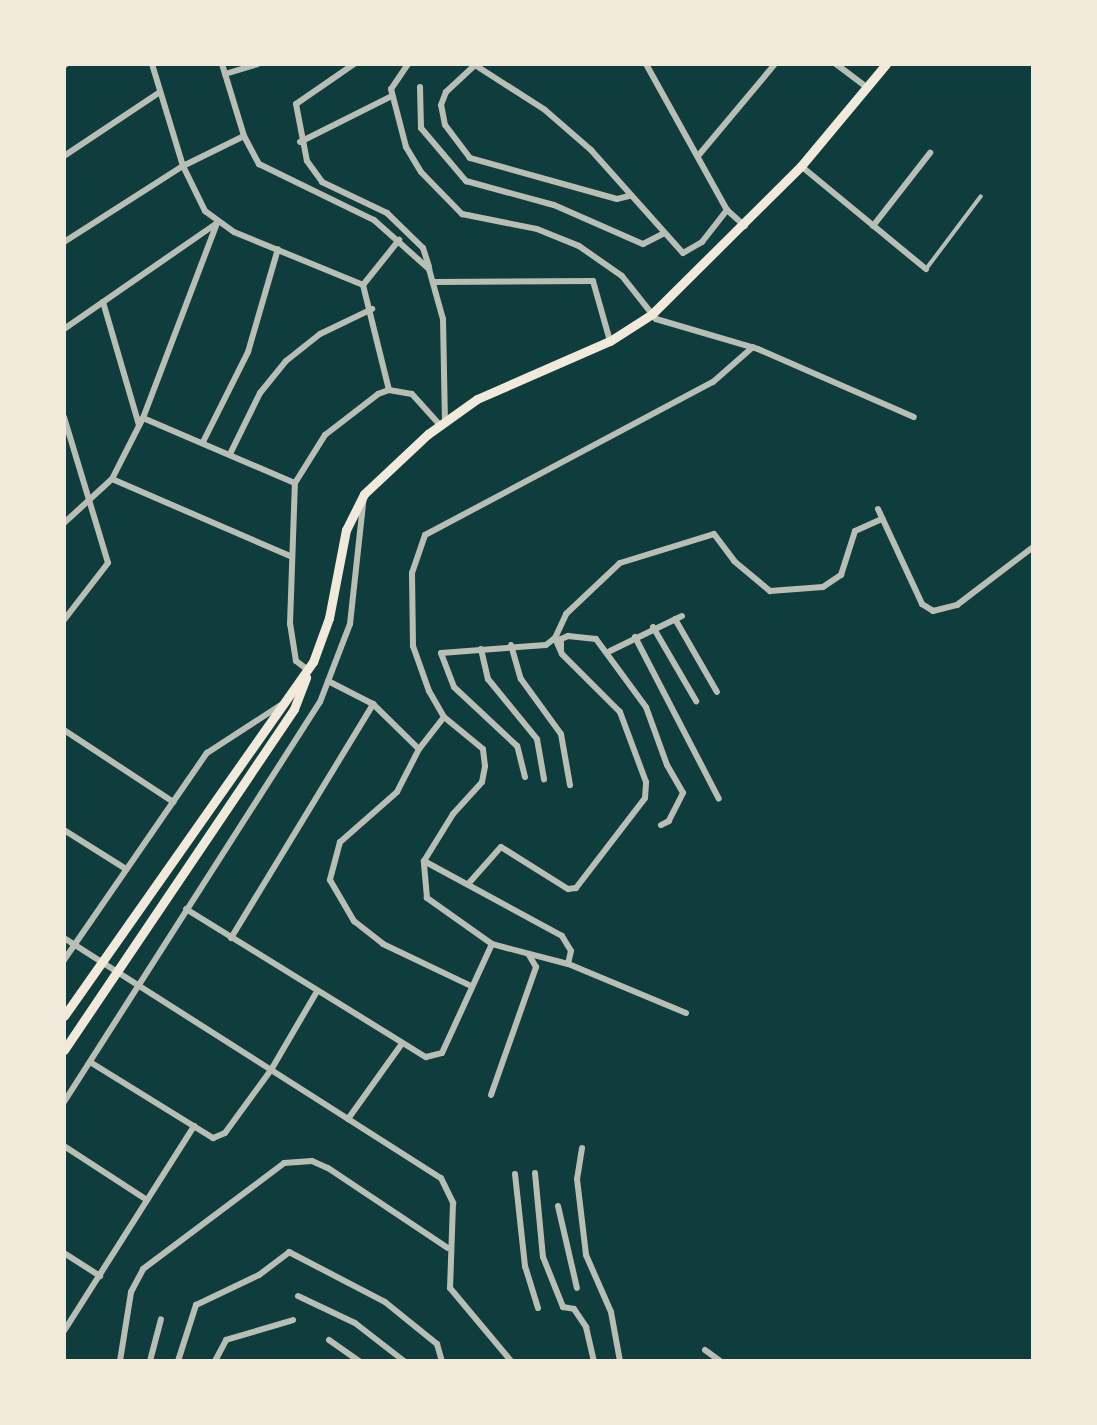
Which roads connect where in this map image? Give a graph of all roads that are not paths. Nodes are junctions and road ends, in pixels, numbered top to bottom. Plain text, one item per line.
1 (152, 64) edge
2 (222, 64) edge
3 (257, 64) edge
4 (354, 64) edge
5 (408, 64) edge
6 (646, 64) edge
7 (775, 64) edge
8 (836, 64) edge
9 (886, 64) edge
10 (225, 74) junction
11 (420, 87) dead end
12 (868, 88) junction
13 (160, 92) junction
14 (392, 96) junction
15 (244, 136) junction
16 (300, 142) junction
17 (930, 153) dead end
18 (64, 156) edge
19 (698, 156) junction
20 (183, 166) junction
21 (801, 166) junction
22 (629, 196) junction
23 (981, 196) dead end
24 (727, 210) junction
25 (217, 223) junction
26 (745, 226) junction
27 (873, 226) junction
28 (663, 234) junction
29 (399, 240) junction
30 (64, 242) edge
31 (278, 249) junction
32 (429, 269) junction
33 (926, 269) joint
34 (435, 282) junction
35 (363, 285) junction
36 (103, 302) junction
37 (372, 309) junction
38 (652, 314) junction
39 (64, 329) edge
40 (610, 341) junction
41 (753, 347) junction
42 (389, 390) junction
43 (64, 417) edge
44 (914, 417) dead end
45 (143, 418) junction
46 (442, 423) junction
47 (139, 425) junction
48 (203, 442) junction
49 (230, 454) junction
50 (112, 479) junction
51 (295, 483) junction
52 (364, 494) junction
53 (89, 502) junction
54 (878, 509) dead end
55 (882, 519) junction
56 (64, 523) edge
57 (1033, 547) edge
58 (292, 557) junction
59 (64, 620) edge
60 (653, 627) junction
61 (635, 637) junction
62 (555, 638) junction
63 (511, 645) junction
64 (481, 649) junction
65 (610, 651) junction
66 (562, 654) junction
67 (308, 670) junction
68 (328, 681) junction
69 (717, 692) dead end
70 (287, 701) junction
71 (696, 701) dead end
72 (373, 704) junction
73 (444, 717) junction
74 (64, 730) edge
75 (419, 749) junction
76 (525, 777) dead end
77 (544, 779) dead end
78 (570, 785) dead end
79 (719, 799) dead end
80 (173, 802) junction
81 (661, 825) dead end
82 (64, 830) edge
83 (424, 861) junction
84 (126, 869) junction
85 (469, 883) junction
86 (186, 909) junction
87 (64, 938) edge
88 (231, 938) junction
89 (492, 944) junction
90 (75, 946) junction
91 (529, 955) junction
92 (64, 960) edge
93 (102, 962) junction
94 (568, 964) junction
95 (116, 971) junction
96 (137, 984) junction
97 (469, 985) junction
98 (316, 993) junction
99 (686, 1013) dead end
100 (64, 1016) edge
101 (401, 1045) junction
102 (64, 1050) edge
103 (90, 1062) junction
104 (271, 1070) junction
105 (491, 1095) dead end
106 (64, 1102) edge
107 (348, 1119) junction
108 (194, 1126) junction
109 (64, 1146) edge
110 (582, 1148) dead end
111 (535, 1173) dead end
112 (515, 1174) dead end
113 (147, 1200) junction
114 (558, 1206) dead end
115 (448, 1248) junction
116 (64, 1253) edge
117 (100, 1276) junction
118 (577, 1288) dead end
119 (298, 1296) dead end
120 (538, 1308) dead end
121 (161, 1319) dead end
122 (293, 1320) dead end
123 (64, 1331) edge
124 (329, 1340) dead end
125 (705, 1350) dead end
126 (120, 1361) edge
127 (150, 1361) edge
128 (178, 1361) edge
129 (215, 1361) edge
130 (359, 1361) edge
131 (404, 1361) edge
132 (442, 1361) edge
133 (511, 1361) edge
134 (594, 1361) edge
135 (620, 1361) edge
136 (720, 1361) edge

1 - 13 street
2 - 10 street
3 - 10 street
4 - 16 street
5 - 14 street
6 - 19 street
7 - 19 street
8 - 12 street
9 - 12 highway
10 - 15 street
11 - 28 street
12 - 21 highway
13 - 18 street
13 - 20 street
14 - 16 street
14 - 38 street
15 - 20 street
15 - 29 street
16 - 32 street
17 - 27 street
19 - 24 street
20 - 25 street
20 - 30 street
21 - 26 highway
21 - 27 street
22 - 22 street
22 - 28 street
23 - 33 street
24 - 26 street
24 - 28 street
25 - 31 street
25 - 36 street
25 - 45 street
26 - 38 highway
27 - 33 street
29 - 32 street
29 - 35 street
31 - 35 street
31 - 48 street
32 - 34 street
34 - 40 street
34 - 46 street
35 - 37 street
36 - 39 street
36 - 47 street
37 - 42 street
37 - 49 street
38 - 40 highway
38 - 41 street
40 - 46 highway
41 - 44 street
41 - 73 street
42 - 46 street
42 - 51 street
43 - 53 street
45 - 47 street
45 - 48 street
46 - 52 highway
47 - 50 street
48 - 49 street
49 - 51 street
50 - 53 street
50 - 58 street
51 - 58 street
52 - 67 highway
52 - 68 street
53 - 56 street
53 - 59 street
54 - 55 street
55 - 57 street
55 - 62 street
58 - 67 street
60 - 61 street
60 - 69 street
60 - 71 street
61 - 65 street
61 - 79 street
62 - 63 street
62 - 66 street
63 - 64 street
63 - 78 street
64 - 76 street
64 - 77 street
65 - 66 street
65 - 81 street
66 - 85 street
67 - 70 highway
67 - 95 highway
68 - 72 street
68 - 86 street
70 - 80 street
70 - 93 highway
72 - 75 street
72 - 88 street
73 - 75 street
73 - 83 street
74 - 80 street
75 - 97 street
80 - 84 street
82 - 84 street
83 - 85 street
83 - 89 street
84 - 90 street
85 - 94 street
86 - 88 street
86 - 96 street
87 - 90 street
88 - 98 street
89 - 91 street
89 - 97 street
90 - 92 street
90 - 93 street
91 - 94 street
91 - 105 street
93 - 95 street
93 - 100 highway
94 - 99 street
95 - 96 street
95 - 102 highway
96 - 103 street
96 - 104 street
97 - 101 street
98 - 101 street
98 - 104 street
101 - 107 street
103 - 106 street
103 - 108 street
104 - 107 street
104 - 108 street
107 - 115 street
108 - 113 street
109 - 113 street
110 - 135 street
111 - 134 street
112 - 120 street
113 - 117 street
114 - 118 street
115 - 126 street
115 - 133 street
116 - 117 street
117 - 123 street
119 - 131 street
121 - 127 street
122 - 129 street
124 - 130 street
125 - 136 street
128 - 132 street

